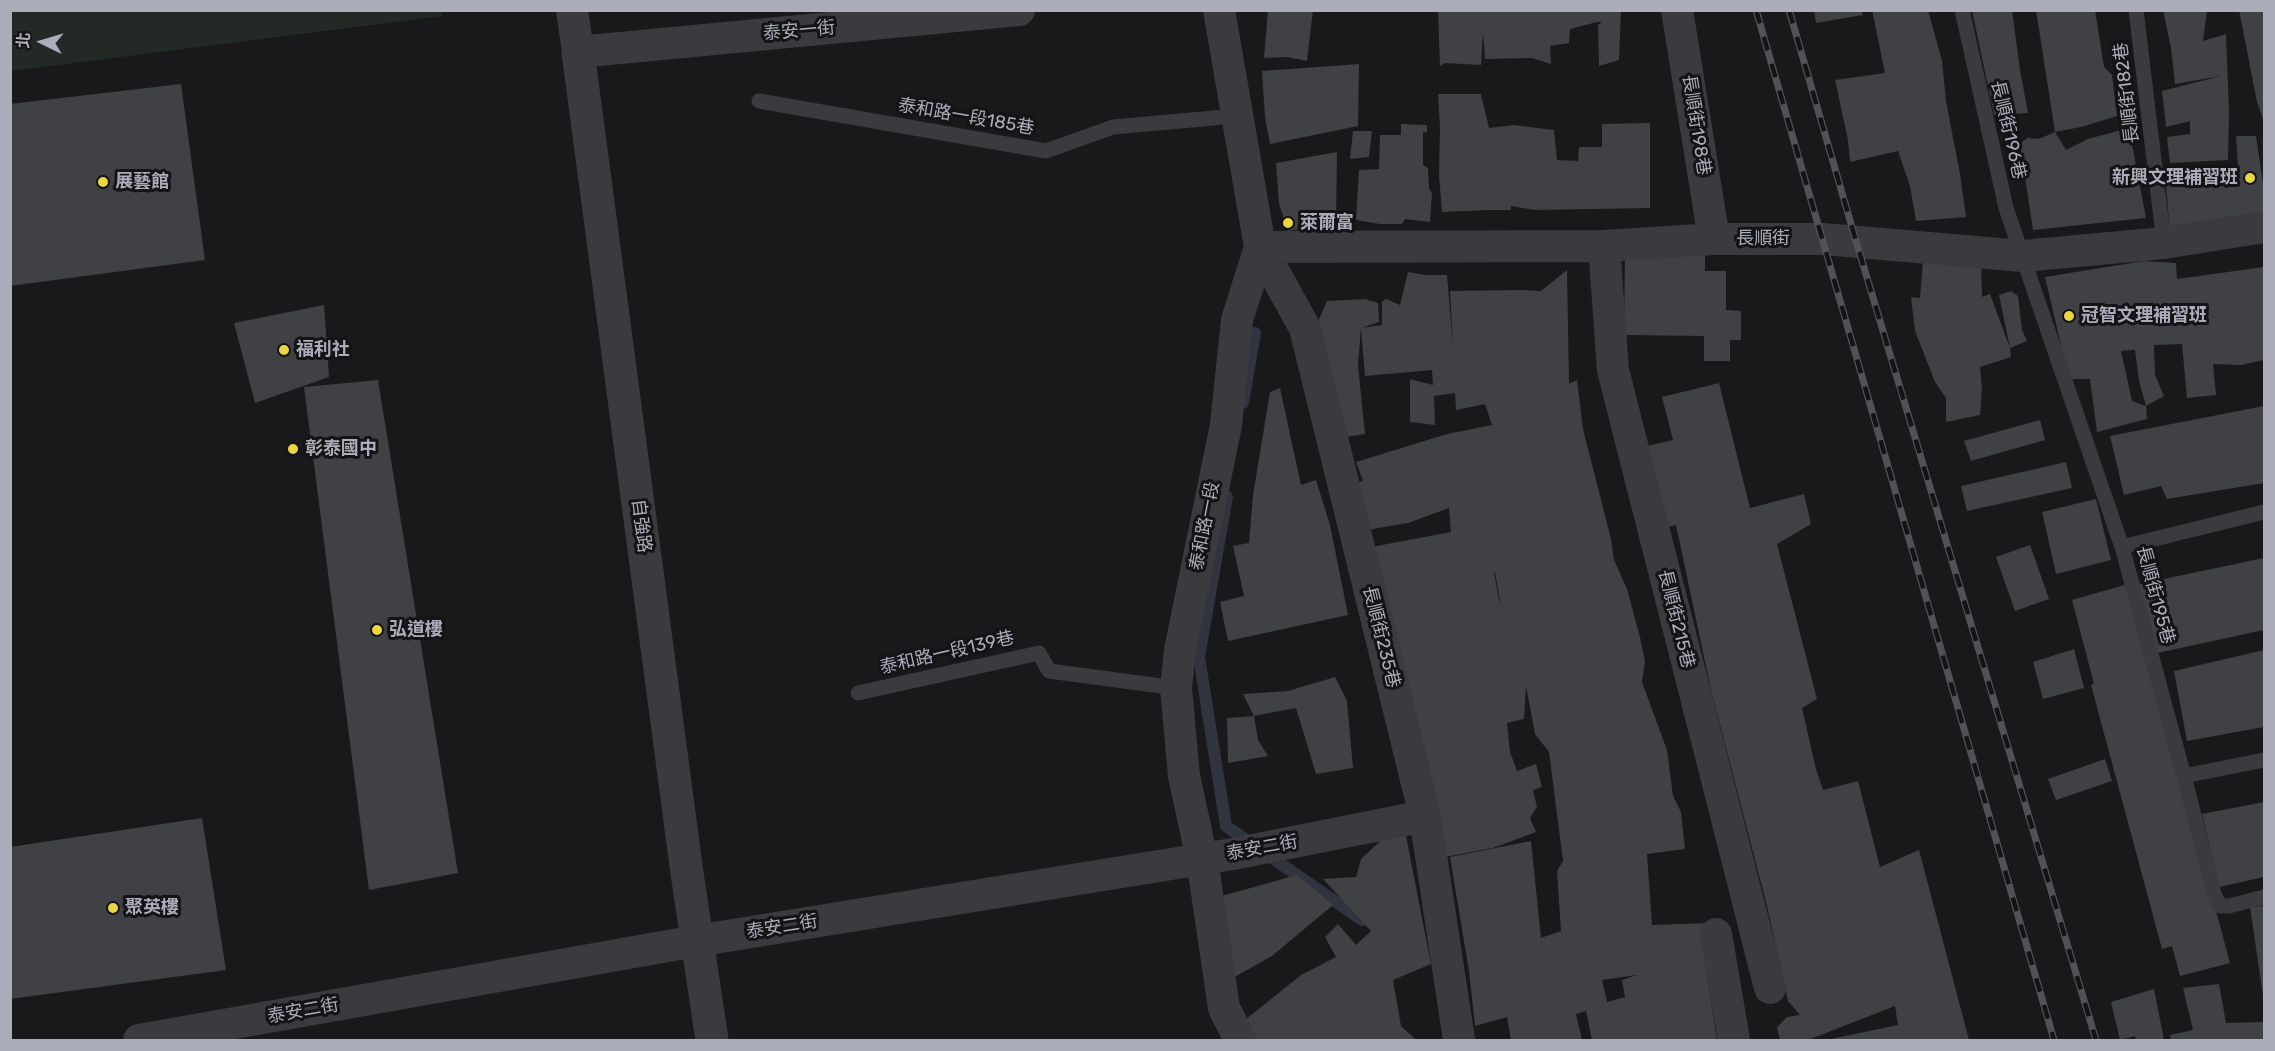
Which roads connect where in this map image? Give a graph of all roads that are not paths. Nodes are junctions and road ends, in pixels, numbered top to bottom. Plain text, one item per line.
1 (572, 10) edge
2 (1019, 10) edge
3 (1219, 10) edge
4 (1677, 10) edge
5 (1962, 10) edge
6 (2136, 10) edge
7 (578, 52) junction
8 (759, 101) dead end
9 (1236, 116) junction
10 (2265, 227) edge
11 (1714, 239) junction
12 (2164, 243) junction
13 (1604, 246) junction
14 (1260, 247) junction
15 (2023, 256) junction
16 (2265, 512) edge
17 (2122, 547) junction
18 (1176, 688) junction
19 (858, 693) dead end
20 (2265, 760) edge
21 (2184, 776) junction
22 (1425, 816) junction
23 (1202, 859) junction
24 (2265, 897) edge
25 (1716, 934) dead end
26 (696, 941) junction
27 (1770, 988) dead end
28 (139, 1041) edge
29 (712, 1041) edge
30 (1240, 1041) edge
31 (1459, 1041) edge
32 (1734, 1041) edge

1 - 7 street, 自強路
2 - 7 street, 泰安一街
3 - 9 street, 泰和路一段
4 - 11 street, 長順街198巷
5 - 15 lane, 長順街196巷
6 - 12 lane, 長順街182巷
7 - 26 street, 自強路
8 - 9 lane, 泰和路一段185巷
9 - 14 street, 泰和路一段
10 - 12 street, 長順街
11 - 13 street, 長順街
11 - 15 street, 長順街
12 - 15 street, 長順街
13 - 14 street, 長順街
13 - 27 street, 長順街215巷
14 - 18 street, 泰和路一段
14 - 22 street, 長順街235巷
15 - 17 lane, 長順街195巷
16 - 17 lane
17 - 21 lane, 長順街195巷
18 - 19 lane, 泰和路一段139巷
18 - 23 street, 泰和路一段
20 - 21 lane
21 - 24 lane, 長順街195巷
22 - 23 street, 泰安二街
22 - 31 street, 長順街235巷
23 - 26 street, 泰安二街
23 - 30 street, 泰和路一段
25 - 32 street
26 - 28 street, 泰安二街
26 - 29 street, 自強路

